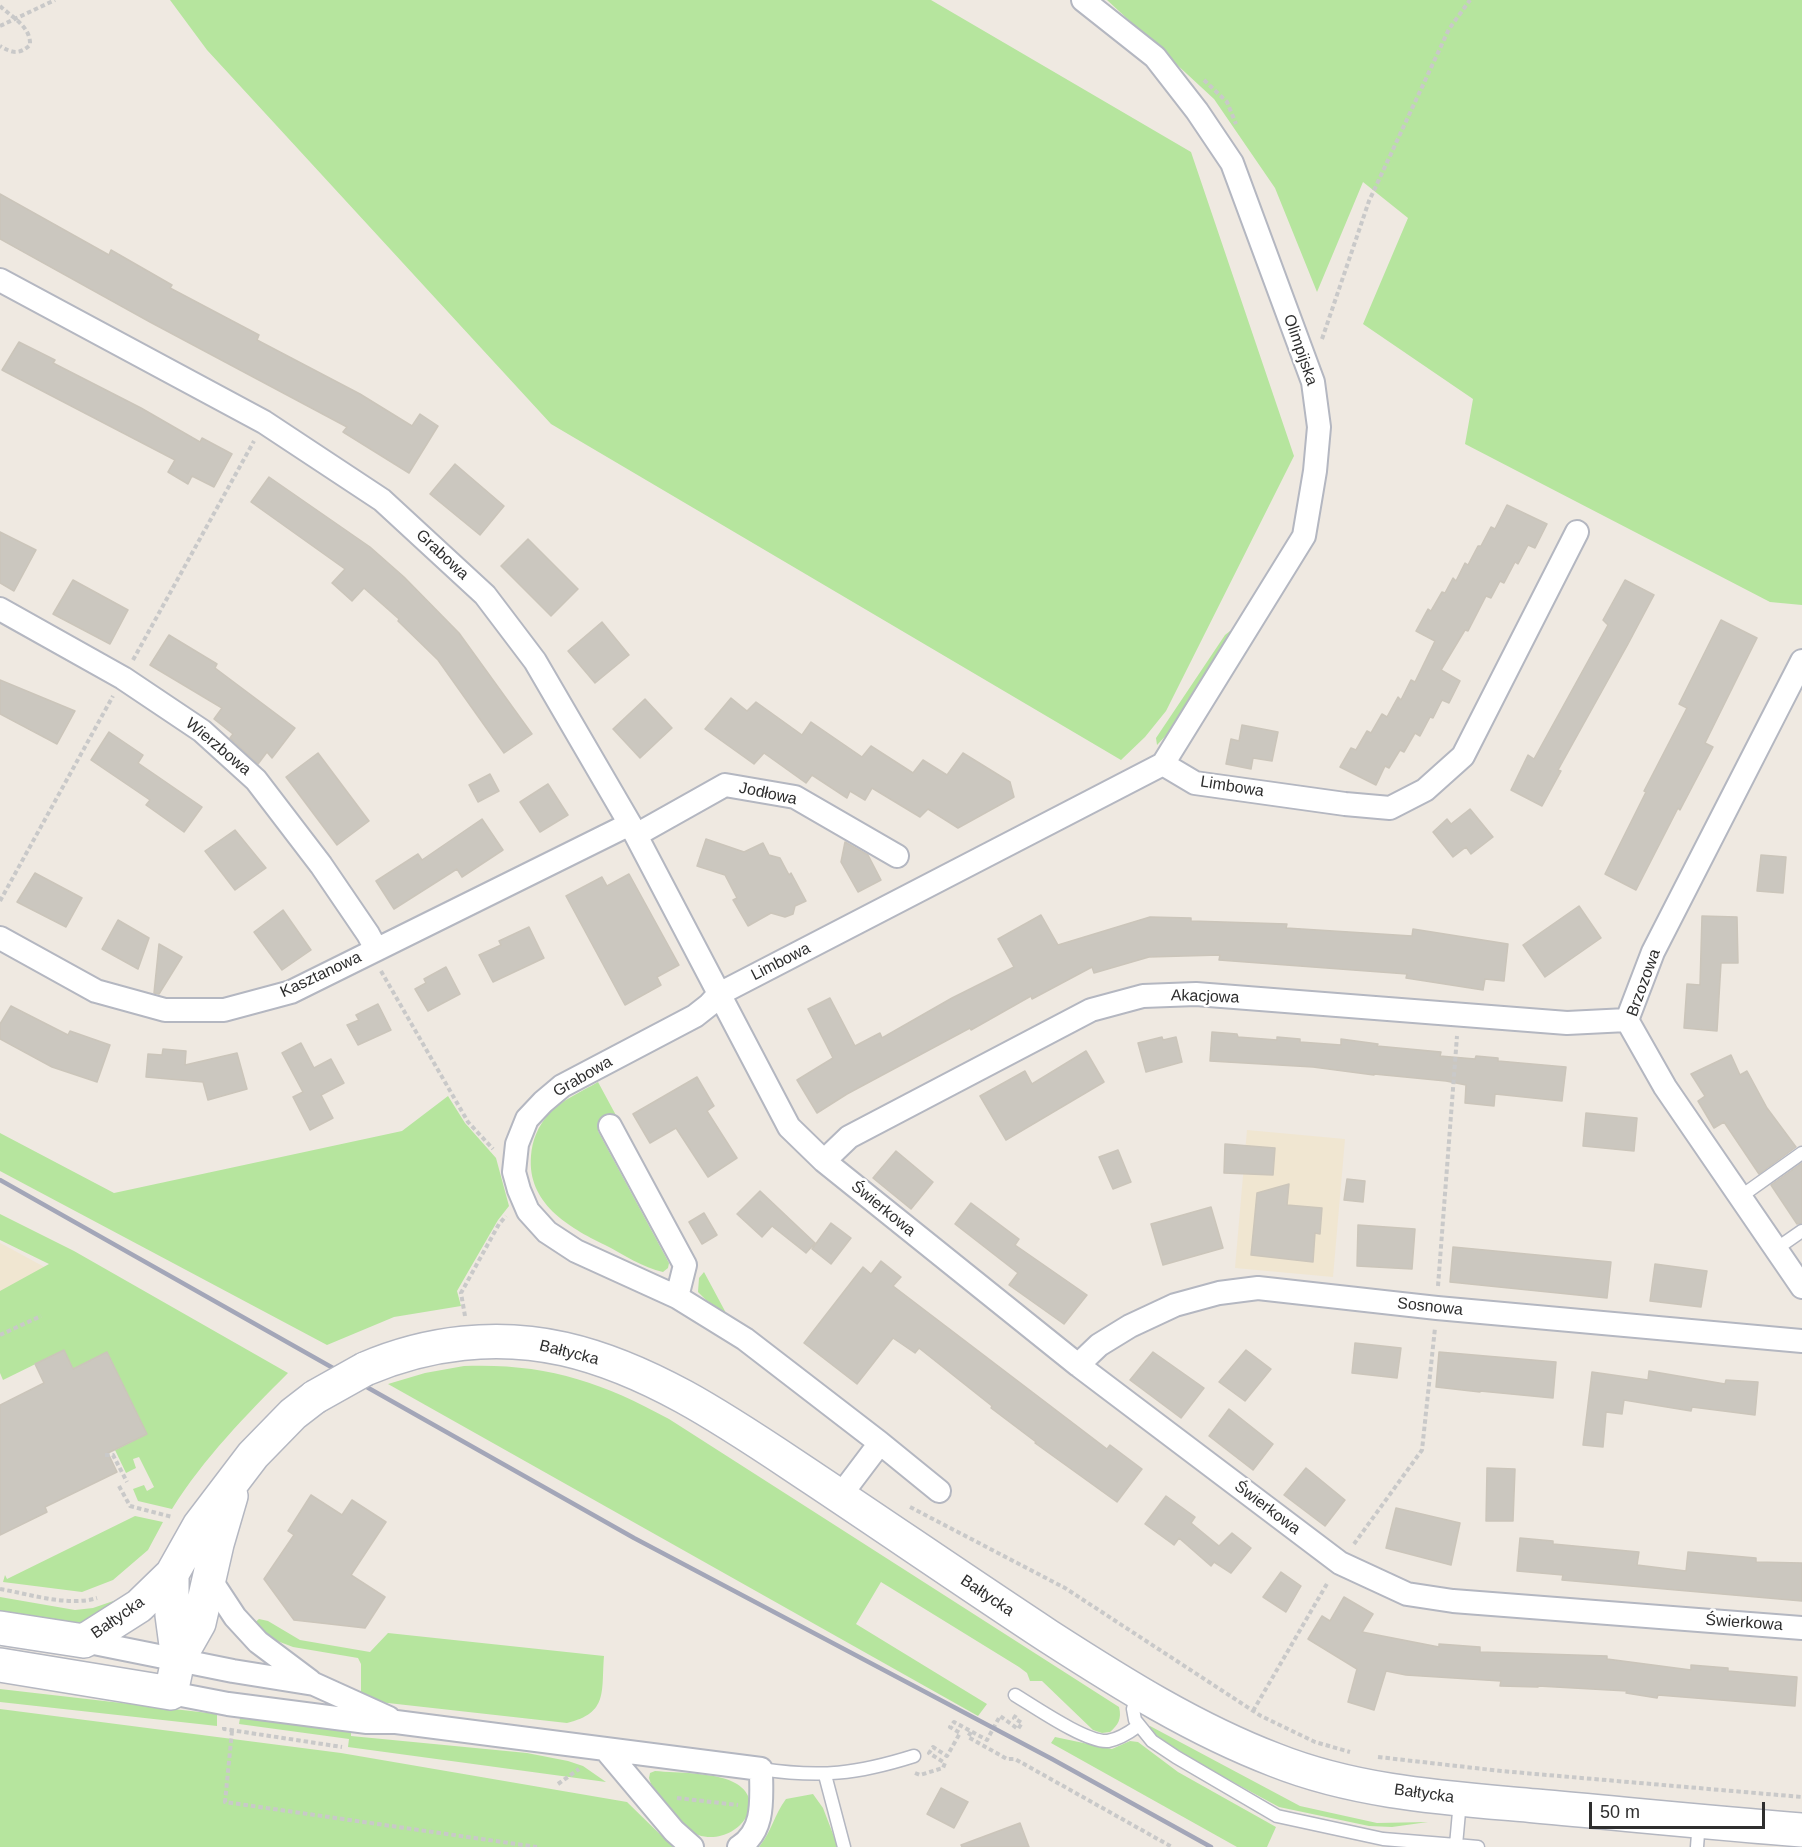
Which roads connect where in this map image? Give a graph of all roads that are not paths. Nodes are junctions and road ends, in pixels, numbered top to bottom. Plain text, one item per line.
1 (1083, 0) edge
2 (0, 280) edge
3 (1577, 532) dead end
4 (0, 609) edge
5 (1802, 661) edge
6 (1163, 764) junction
7 (633, 829) junction
8 (897, 856) dead end
9 (0, 938) edge
10 (374, 950) junction
11 (719, 994) junction
12 (1627, 1020) junction
13 (610, 1126) dead end
14 (1802, 1153) edge
15 (824, 1161) junction
16 (1740, 1197) junction
17 (1802, 1232) edge
18 (1776, 1249) junction
19 (1802, 1287) edge
20 (676, 1297) junction
21 (1802, 1341) edge
22 (1078, 1365) junction
23 (880, 1443) junction
24 (237, 1477) junction
25 (939, 1491) dead end
26 (840, 1496) junction
27 (172, 1574) junction
28 (210, 1579) junction
29 (1802, 1628) edge
30 (0, 1629) edge
31 (84, 1641) junction
32 (178, 1660) junction
33 (0, 1665) edge
34 (314, 1684) junction
35 (171, 1693) junction
36 (1138, 1693) junction
37 (1019, 1698) road end
38 (396, 1722) junction
39 (1138, 1726) junction
40 (605, 1749) junction
41 (908, 1758) road end
42 (762, 1769) junction
43 (825, 1775) junction
44 (1461, 1799) junction
45 (1802, 1830) edge
46 (1698, 1834) edge
47 (1456, 1845) junction
48 (692, 1847) edge
49 (739, 1847) edge
50 (844, 1847) edge
51 (1478, 1847) edge

1 - 6 street, Olimpijska
2 - 7 street, Grabowa
3 - 6 street, Limbowa
4 - 10 street, Wierzbowa
5 - 12 street, Brzozowa
6 - 11 street, Limbowa
7 - 8 street, Jodłowa
7 - 10 street, Kasztanowa
7 - 11 street, Grabowa
9 - 10 street, Kasztanowa
11 - 15 street, Grabowa
11 - 20 street, Grabowa
12 - 15 street, Akacjowa
12 - 16 street, Brzozowa
13 - 20 street
14 - 16 lane
15 - 22 street, Świerkowa
16 - 18 street, Brzozowa
17 - 18 lane
18 - 19 street, Brzozowa
20 - 23 street, Grabowa
21 - 22 street, Sosnowa
22 - 29 street, Świerkowa
23 - 25 street, Grabowa
23 - 26 street
24 - 26 main road, Bałtycka, bridge
24 - 27 main road, Bałtycka
24 - 28 main road, Bałtycka
26 - 36 main road, Bałtycka
27 - 31 main road, Bałtycka
27 - 32 main road
28 - 32 main road, Bałtycka
28 - 34 street, Bałtycka
30 - 31 main road, Bałtycka
31 - 32 street, Bałtycka
32 - 34 street, Bałtycka
32 - 35 main road, Bałtycka
33 - 35 main road, Bałtycka
34 - 38 street, Bałtycka
35 - 38 street, Bałtycka
36 - 39 lane
36 - 44 main road, Bałtycka
37 - 39 lane
38 - 40 street, Bałtycka
39 - 47 lane
40 - 42 street, Bałtycka
40 - 48 street
41 - 43 lane, Bałtycka
42 - 43 lane, Bałtycka
42 - 49 street
43 - 50 lane
44 - 46 main road, Bałtycka
44 - 47 lane
45 - 46 main road, Bałtycka
47 - 51 lane

